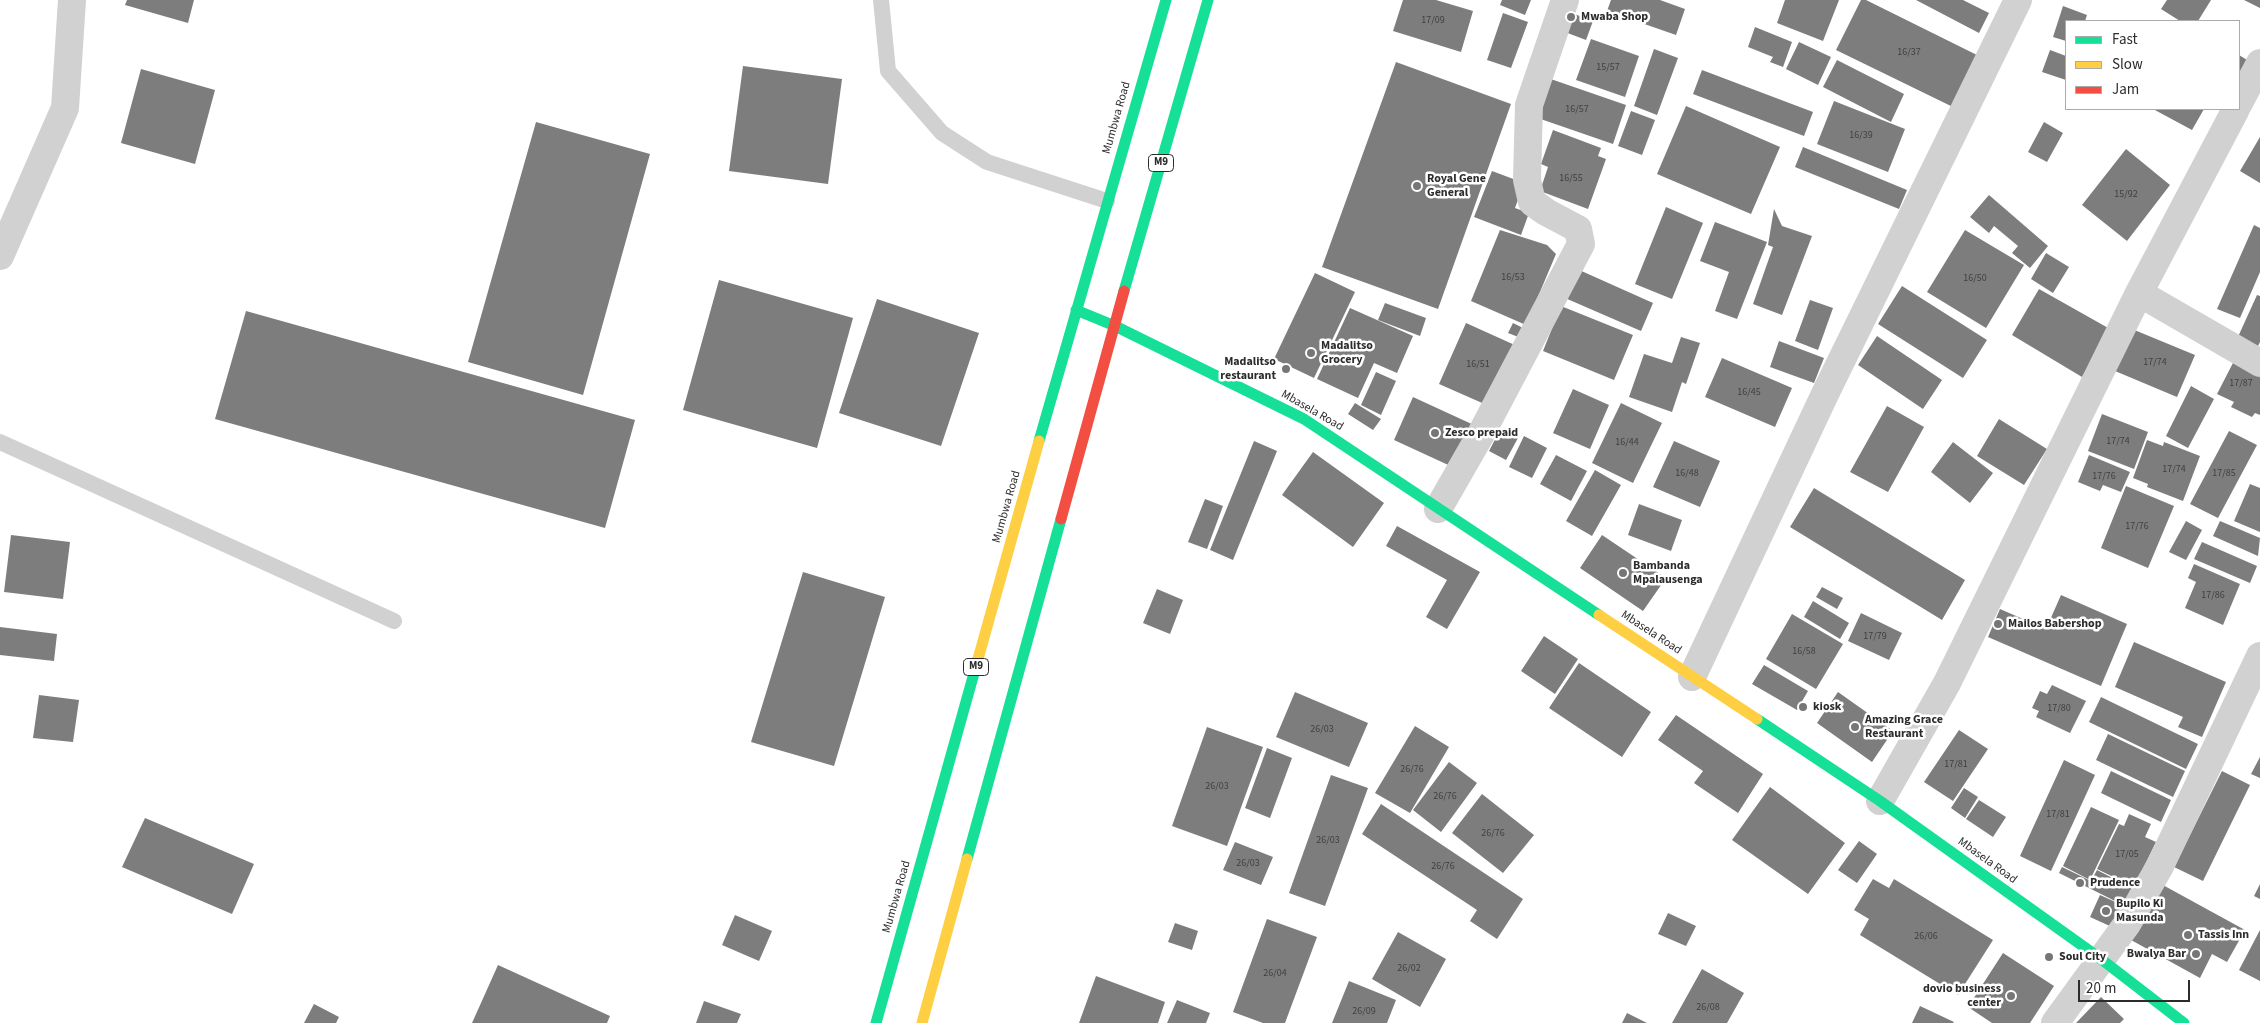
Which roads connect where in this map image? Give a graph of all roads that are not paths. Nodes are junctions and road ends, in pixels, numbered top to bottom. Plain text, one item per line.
1 (72, 0) edge
2 (881, 0) edge
3 (1166, 0) edge
4 (1208, 0) edge
5 (1565, 0) edge
6 (2018, 0) edge
7 (2260, 63) edge
8 (2240, 101) edge
9 (2235, 110) edge
10 (1107, 201) junction
11 (0, 256) edge
12 (2139, 293) junction
13 (1076, 310) junction
14 (1115, 326) junction
15 (2260, 363) edge
16 (0, 442) edge
17 (1438, 509) junction
18 (394, 621) dead end
19 (2260, 656) edge
20 (1692, 677) junction
21 (1880, 801) junction
22 (2101, 960) junction
23 (876, 1023) edge
24 (922, 1023) edge
25 (2055, 1023) edge
26 (2184, 1023) edge

1 - 11 street
2 - 10 lane
3 - 10 main road, Mumbwa Road / M9
4 - 14 main road, M9
5 - 17 street
6 - 20 street
7 - 8 street
9 - 12 street
10 - 13 main road, Mumbwa Road / M9
12 - 15 street
12 - 21 street
13 - 14 main road, Mbasela Road
13 - 23 main road, Mumbwa Road / M9
14 - 17 main road, Mbasela Road
14 - 24 main road, M9
16 - 18 lane
17 - 20 main road, Mbasela Road
19 - 22 street
20 - 21 main road, Mbasela Road
21 - 22 main road, Mbasela Road
22 - 25 street
22 - 26 main road, Mbasela Road

